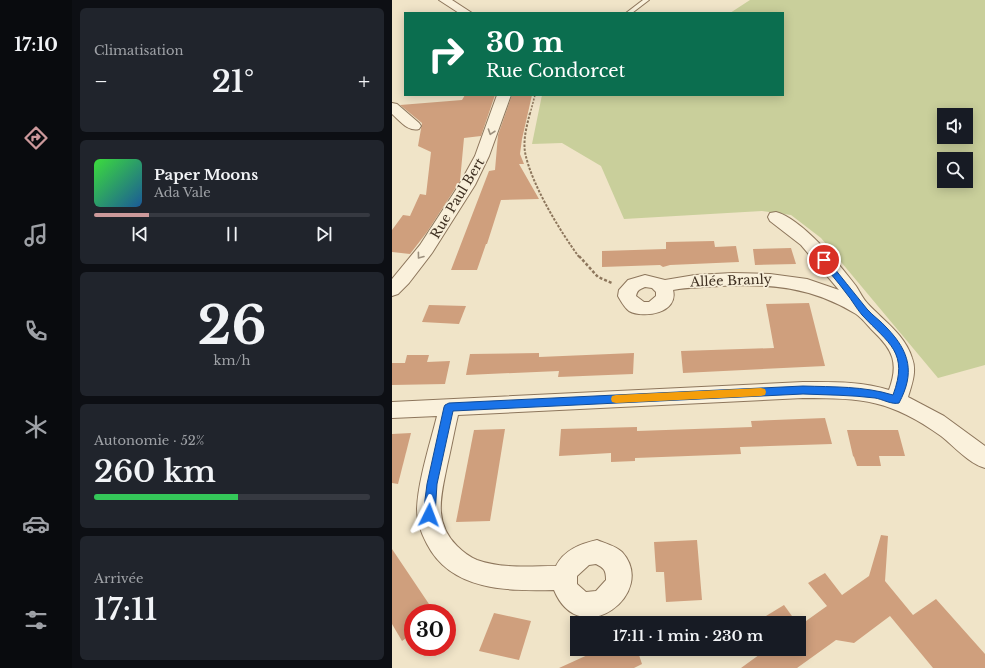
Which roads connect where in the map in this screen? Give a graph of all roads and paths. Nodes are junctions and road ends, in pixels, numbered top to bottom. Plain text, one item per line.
1 (444, 0) edge
2 (646, 0) edge
3 (465, 12) edge
4 (630, 12) edge
5 (504, 96) edge
6 (535, 96) edge
7 (392, 107) edge
8 (414, 126) dead end
9 (776, 217) dead end
10 (630, 287) junction
11 (663, 287) junction
12 (392, 290) edge
13 (864, 312) junction
14 (896, 400) junction
15 (449, 407) junction
16 (392, 410) edge
17 (985, 459) edge
18 (565, 578) dead end

1 - 3 street
2 - 4 lane
5 -> 12 street, Rue Paul Bert
6 - 10 path
7 - 8 street
9 - 13 street
10 - 11 street
10 - 11 street
11 - 13 street, Allée Branly
13 - 14 street
14 - 15 street
14 - 17 street
15 - 16 street
15 - 18 street

